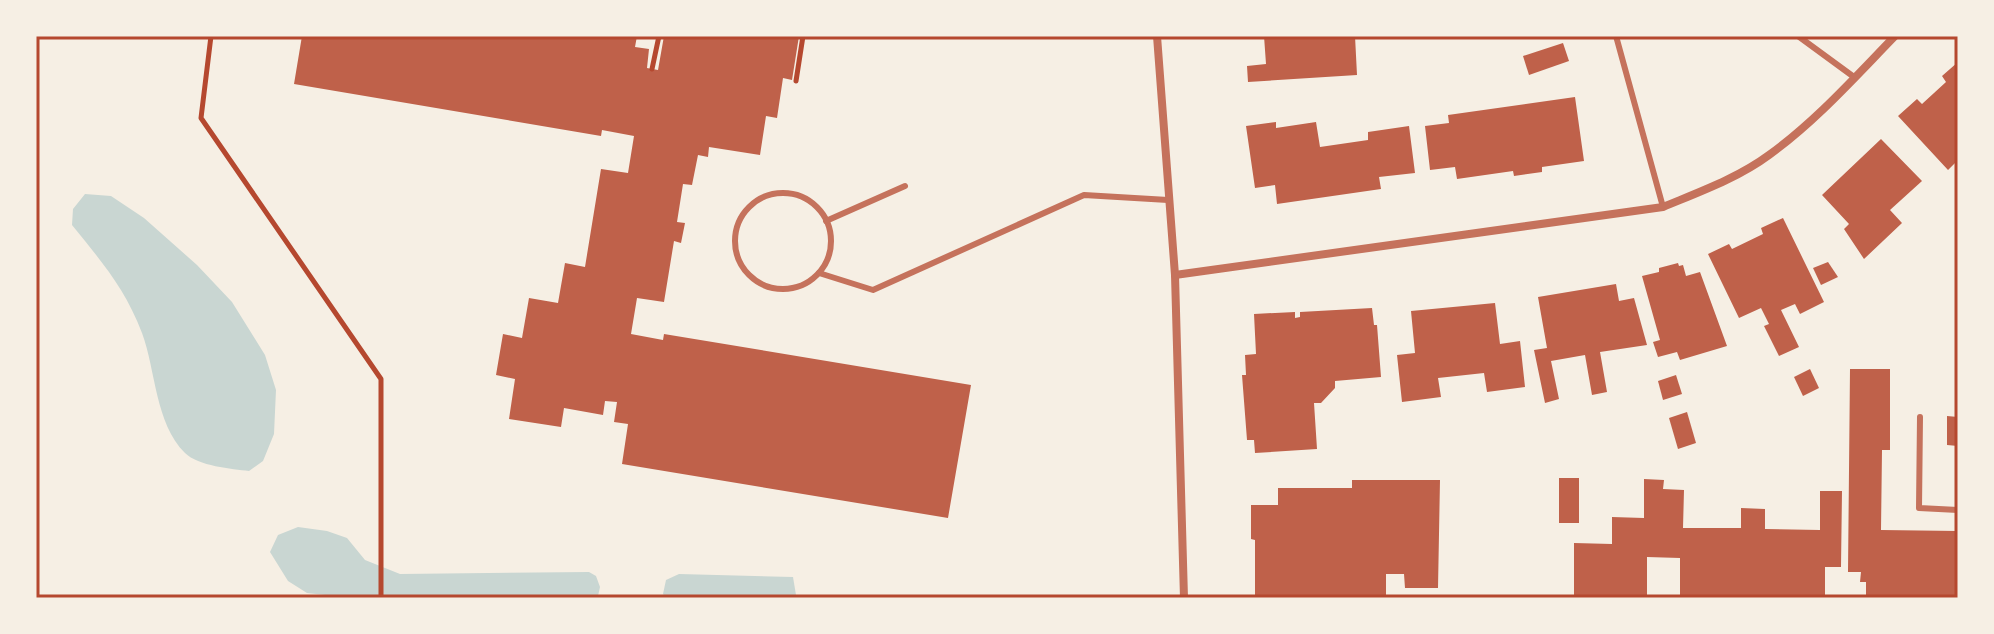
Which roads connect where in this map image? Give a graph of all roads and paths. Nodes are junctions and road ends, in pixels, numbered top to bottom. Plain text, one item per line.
1 (211, 36) edge
2 (659, 36) edge
3 (803, 36) edge
4 (1157, 36) edge
5 (1616, 36) edge
6 (1798, 36) edge
7 (1895, 36) edge
8 (652, 69) dead end
9 (1854, 77) junction
10 (796, 81) dead end
11 (905, 186) dead end
12 (1168, 200) junction
13 (1663, 207) junction
14 (826, 221) junction
15 (819, 273) junction
16 (1175, 275) junction
17 (1920, 417) dead end
18 (1958, 510) edge
19 (381, 598) edge
20 (1184, 598) edge

1 - 19 path
2 - 8 path
3 - 10 path
4 - 12 street
5 - 13 lane
6 - 9 lane
7 - 9 street
9 - 13 street
11 - 14 lane
12 - 15 lane
12 - 16 street
13 - 16 street
14 - 15 lane
14 - 15 lane
16 - 20 street
17 - 18 lane

